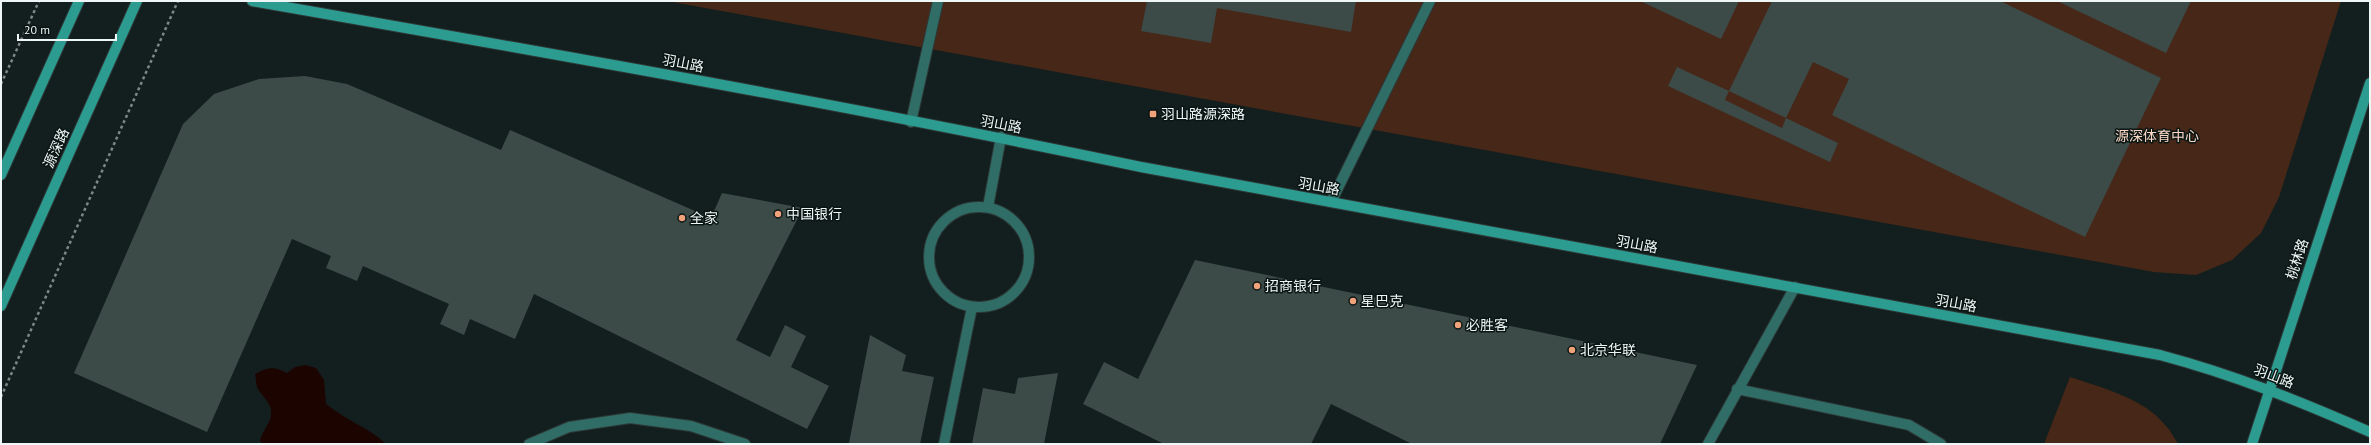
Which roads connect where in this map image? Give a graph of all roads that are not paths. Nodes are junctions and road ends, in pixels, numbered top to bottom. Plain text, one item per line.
1 (79, 1) edge
2 (137, 1) edge
3 (252, 1) edge
4 (938, 1) edge
5 (1430, 1) edge
6 (2370, 83) edge
7 (911, 122) junction
8 (1001, 137) junction
9 (1, 175) edge
10 (1331, 202) junction
11 (988, 207) junction
12 (1795, 287) junction
13 (1, 306) edge
14 (972, 307) junction
15 (1737, 389) junction
16 (2270, 389) junction
17 (2370, 432) edge
18 (529, 444) edge
19 (745, 444) edge
20 (944, 444) edge
21 (1708, 444) edge
22 (1941, 444) edge
23 (2252, 444) edge

1 - 9 street
2 - 13 street, 源深路
3 - 7 street, 羽山路
4 - 7 lane
5 - 10 lane
6 - 16 street, 桃林路
7 - 8 street, 羽山路
8 - 10 street, 羽山路
8 - 11 lane
10 - 12 street, 羽山路
11 - 14 lane
11 - 14 lane
12 - 15 lane
12 - 16 street, 羽山路
14 - 20 lane
15 - 21 lane
15 - 22 lane
16 - 17 street, 羽山路
16 - 23 street, 桃林路
18 - 19 lane

